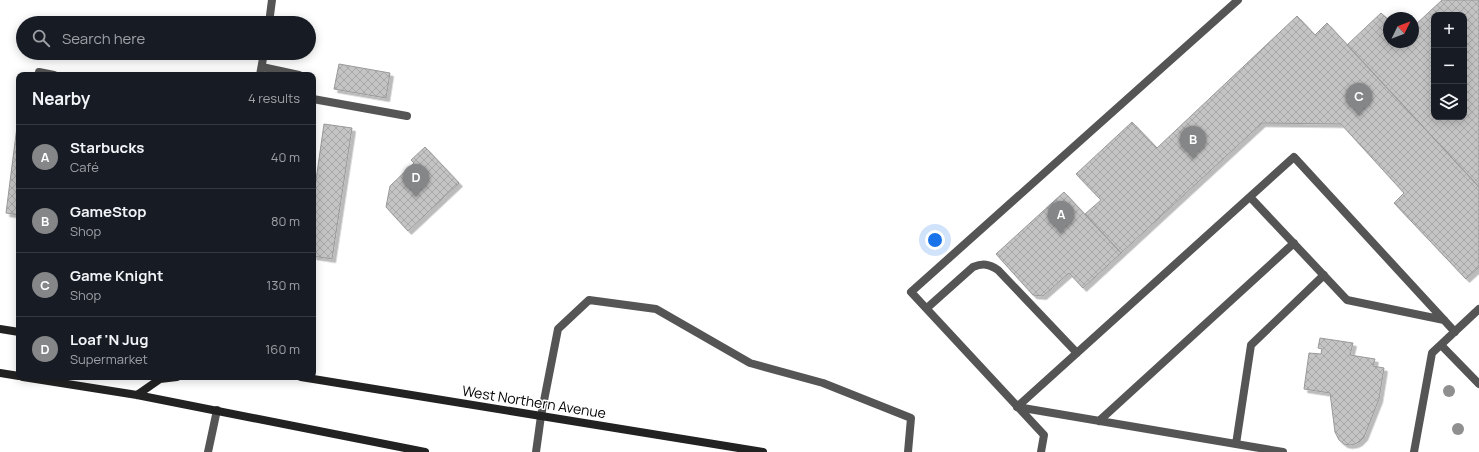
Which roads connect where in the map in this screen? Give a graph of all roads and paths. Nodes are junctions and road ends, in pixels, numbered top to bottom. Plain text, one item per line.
1 (272, 0) edge
2 (1238, 0) edge
3 (270, 16) edge
4 (263, 60) edge
5 (261, 71) edge
6 (316, 100) edge
7 (407, 116) dead end
8 (1250, 197) junction
9 (1294, 243) junction
10 (1324, 275) junction
11 (927, 308) junction
12 (1479, 309) edge
13 (1444, 320) junction
14 (0, 329) edge
15 (16, 332) edge
16 (1455, 332) junction
17 (1441, 345) junction
18 (1078, 353) junction
19 (0, 373) edge
20 (16, 376) edge
21 (316, 379) edge
22 (43, 380) edge
23 (159, 380) edge
24 (1479, 384) edge
25 (137, 395) junction
26 (1017, 407) junction
27 (217, 410) junction
28 (541, 416) junction
29 (1098, 421) junction
30 (1236, 444) junction
31 (208, 452) edge
32 (425, 452) edge
33 (536, 452) edge
34 (763, 452) edge
35 (908, 452) edge
36 (1041, 452) edge
37 (1283, 452) edge
38 (1414, 452) edge

1 - 3 street
2 - 11 street
4 - 5 street
6 - 7 street
8 - 9 street
8 - 13 street
8 - 18 street
9 - 10 street
9 - 29 street
10 - 13 street
10 - 30 street
11 - 18 street
11 - 26 street
12 - 16 street
13 - 16 street
14 - 15 main road
16 - 17 street
17 - 24 street
17 - 38 street
18 - 26 street
19 - 20 main road
21 - 28 main road, West Northern Avenue
22 - 25 main road
23 - 25 main road
25 - 27 main road
26 - 29 street
26 - 36 street
27 - 31 street
27 - 32 main road
28 - 33 street
28 - 34 main road, West Northern Avenue
28 - 35 street
29 - 30 street
30 - 37 street

